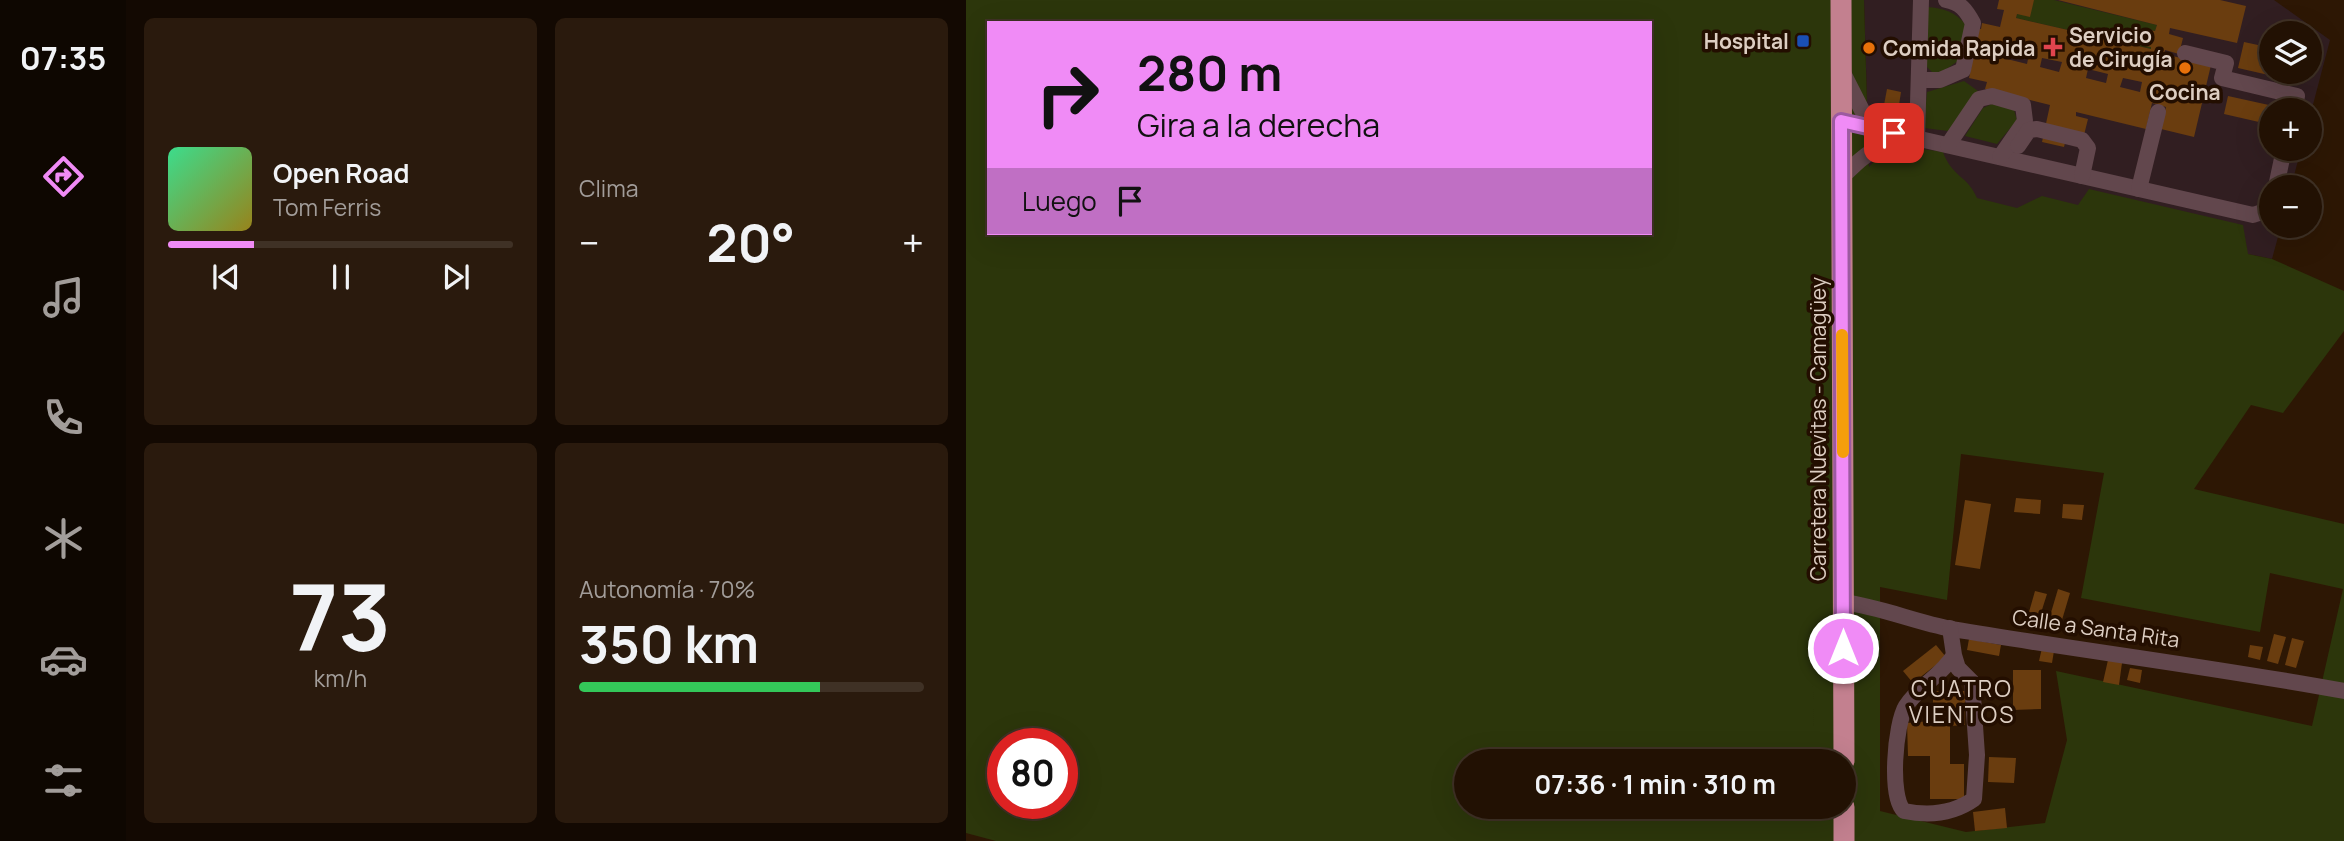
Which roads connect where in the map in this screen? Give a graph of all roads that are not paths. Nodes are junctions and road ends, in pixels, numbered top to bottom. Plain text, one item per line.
1 (1830, 0) edge
2 (1840, 0) edge
3 (1850, 0) edge
4 (1921, 0) edge
5 (1946, 0) edge
6 (2185, 54) dead end
7 (1841, 68) junction
8 (1919, 80) junction
9 (1852, 90) junction
10 (2296, 98) edge
11 (2158, 112) dead end
12 (1841, 121) junction
13 (1871, 128) junction
14 (1917, 138) junction
15 (1948, 145) junction
16 (2004, 158) junction
17 (2082, 176) junction
18 (1841, 178) junction
19 (2139, 189) junction
20 (2259, 213) edge
21 (1842, 223) junction
22 (1843, 602) junction
23 (1950, 628) junction
24 (1954, 655) junction
25 (2344, 691) edge
26 (1844, 749) edge
27 (1844, 819) edge
28 (1844, 841) edge

1 - 21 street, Carretera Nuevitas - Camagüey
2 - 7 highway, Carretera Nuevitas - Camagüey
3 - 9 street
4 - 8 street
5 - 8 street
6 - 10 street
7 - 9 street
7 - 12 highway, Carretera Nuevitas - Camagüey
8 - 14 street
9 - 13 street
11 - 19 street
12 - 13 street
12 - 18 highway, Carretera Nuevitas - Camagüey
13 - 14 street
14 - 15 street
14 - 18 street
15 - 16 street
15 - 16 street
16 - 17 street
16 - 17 street
17 - 19 street
18 - 21 highway, Carretera Nuevitas - Camagüey
19 - 20 street
21 - 22 highway, Carretera Nuevitas - Camagüey
22 - 23 street, Calle a Santa Rita
22 - 26 highway, Carretera Nuevitas - Camagüey
23 - 24 street
23 - 25 street, Calle a Santa Rita
24 - 24 street
27 - 28 highway

